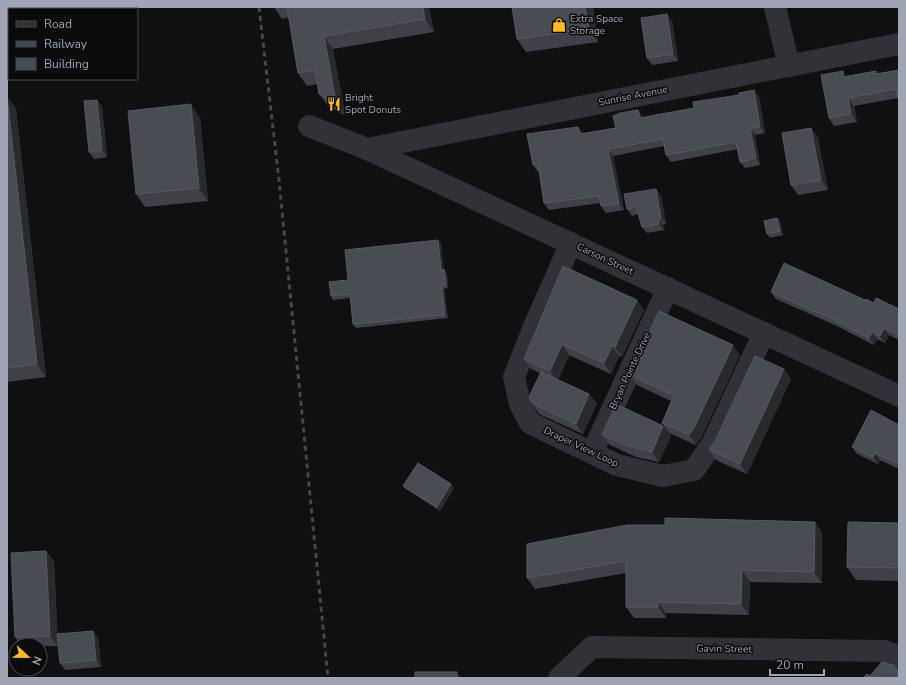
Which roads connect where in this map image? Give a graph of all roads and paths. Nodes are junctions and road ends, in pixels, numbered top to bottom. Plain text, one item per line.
1 (775, 7) edge
2 (899, 44) edge
3 (789, 66) junction
4 (309, 126) dead end
5 (367, 149) junction
6 (571, 243) junction
7 (668, 288) junction
8 (764, 333) junction
9 (899, 396) edge
10 (592, 453) junction
11 (899, 657) edge
12 (559, 678) edge

1 - 3 street
2 - 3 street, Sunrise Avenue
3 - 5 street, Sunrise Avenue
4 - 5 street, Carson Street
5 - 6 street, Carson Street
6 - 7 street, Carson Street
6 - 10 street, Draper View Loop
7 - 8 street, Carson Street
7 - 10 street, Bryan Pointe Drive
8 - 9 street, Carson Street
8 - 10 street, Draper View Loop
11 - 12 street, Gavin Street

